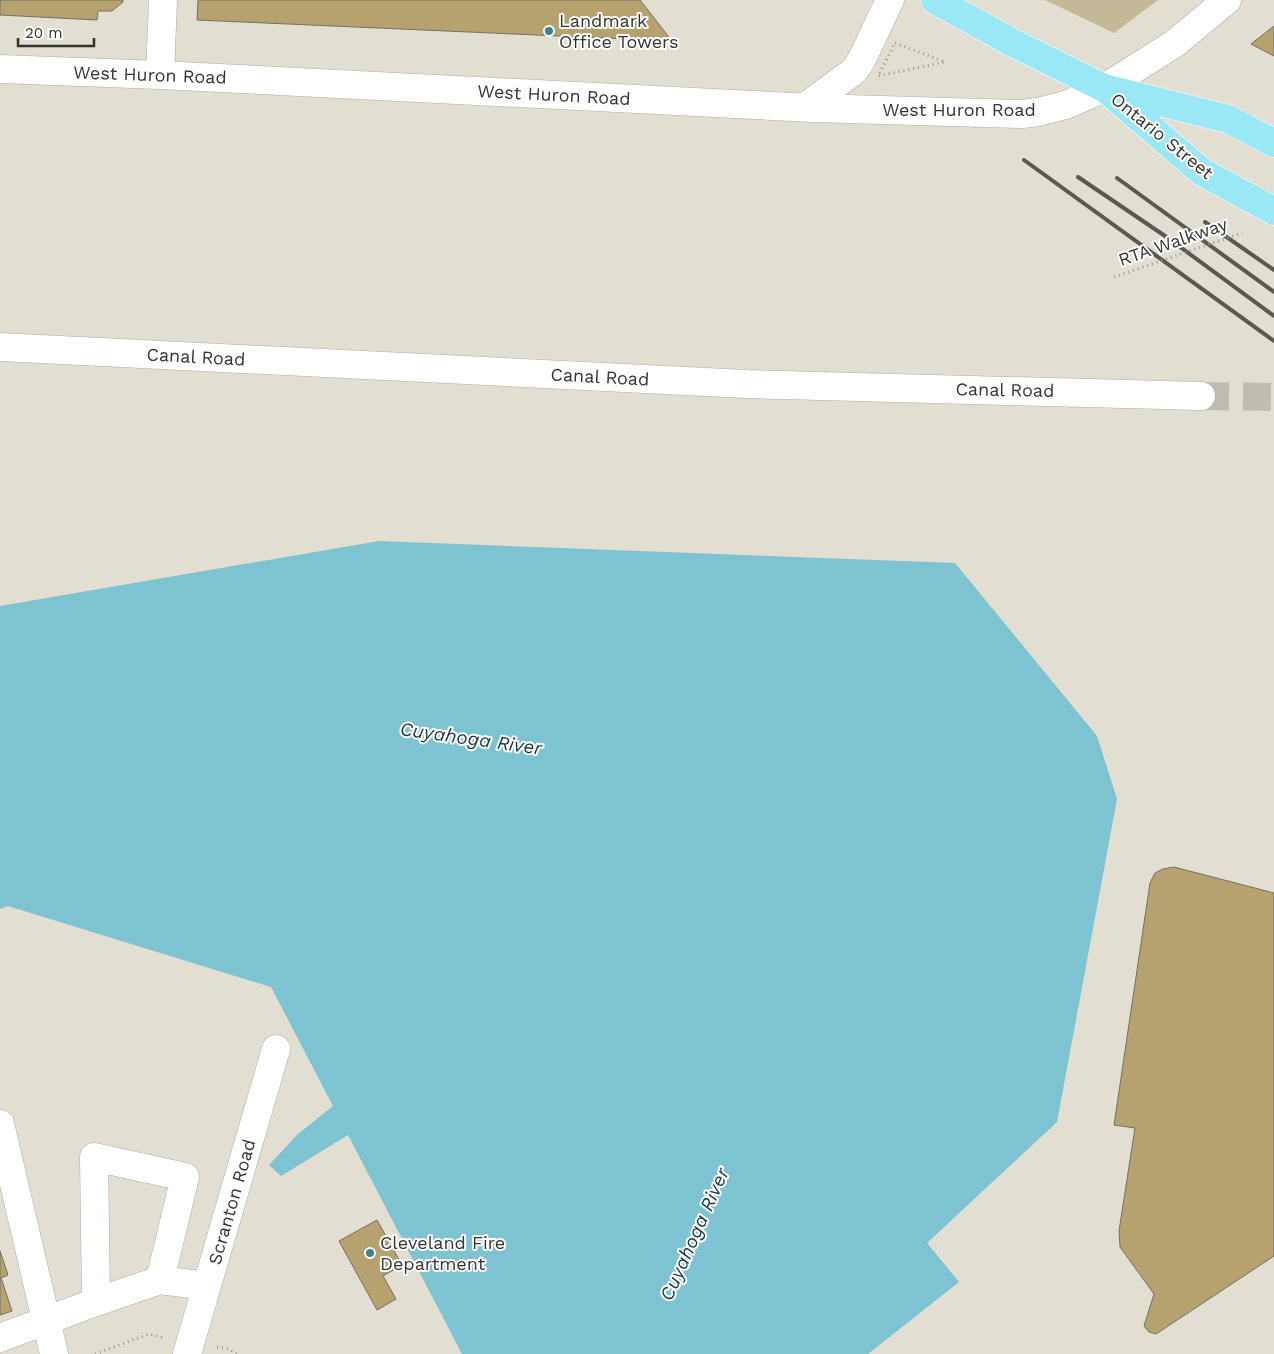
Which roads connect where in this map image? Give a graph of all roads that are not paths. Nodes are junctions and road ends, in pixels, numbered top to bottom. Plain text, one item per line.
1 (163, 0) edge
2 (890, 0) edge
3 (935, 0) edge
4 (1227, 0) edge
5 (0, 69) edge
6 (160, 75) junction
7 (1104, 88) junction
8 (805, 107) junction
9 (1274, 143) edge
10 (1274, 211) edge
11 (0, 347) edge
12 (1200, 396) tunnel mouth
13 (276, 1049) dead end
14 (0, 1124) edge
15 (160, 1280) junction
16 (207, 1286) junction
17 (96, 1302) junction
18 (46, 1320) junction
19 (0, 1338) edge
20 (54, 1354) edge
21 (187, 1354) edge

1 - 6 street
2 - 8 street
3 - 7 main road, Ontario Street
4 - 7 street, West Huron Road
5 - 6 street, West Huron Road
6 - 8 street, West Huron Road
7 - 8 street, West Huron Road
7 - 9 main road, Ontario Street
7 - 10 main road, Ontario Street
11 - 12 street, Canal Road
13 - 16 street, Scranton Road
14 - 18 street
15 - 16 street
15 - 17 street
15 - 17 street
16 - 21 street, Scranton Road
17 - 18 street
18 - 19 street
18 - 20 street

